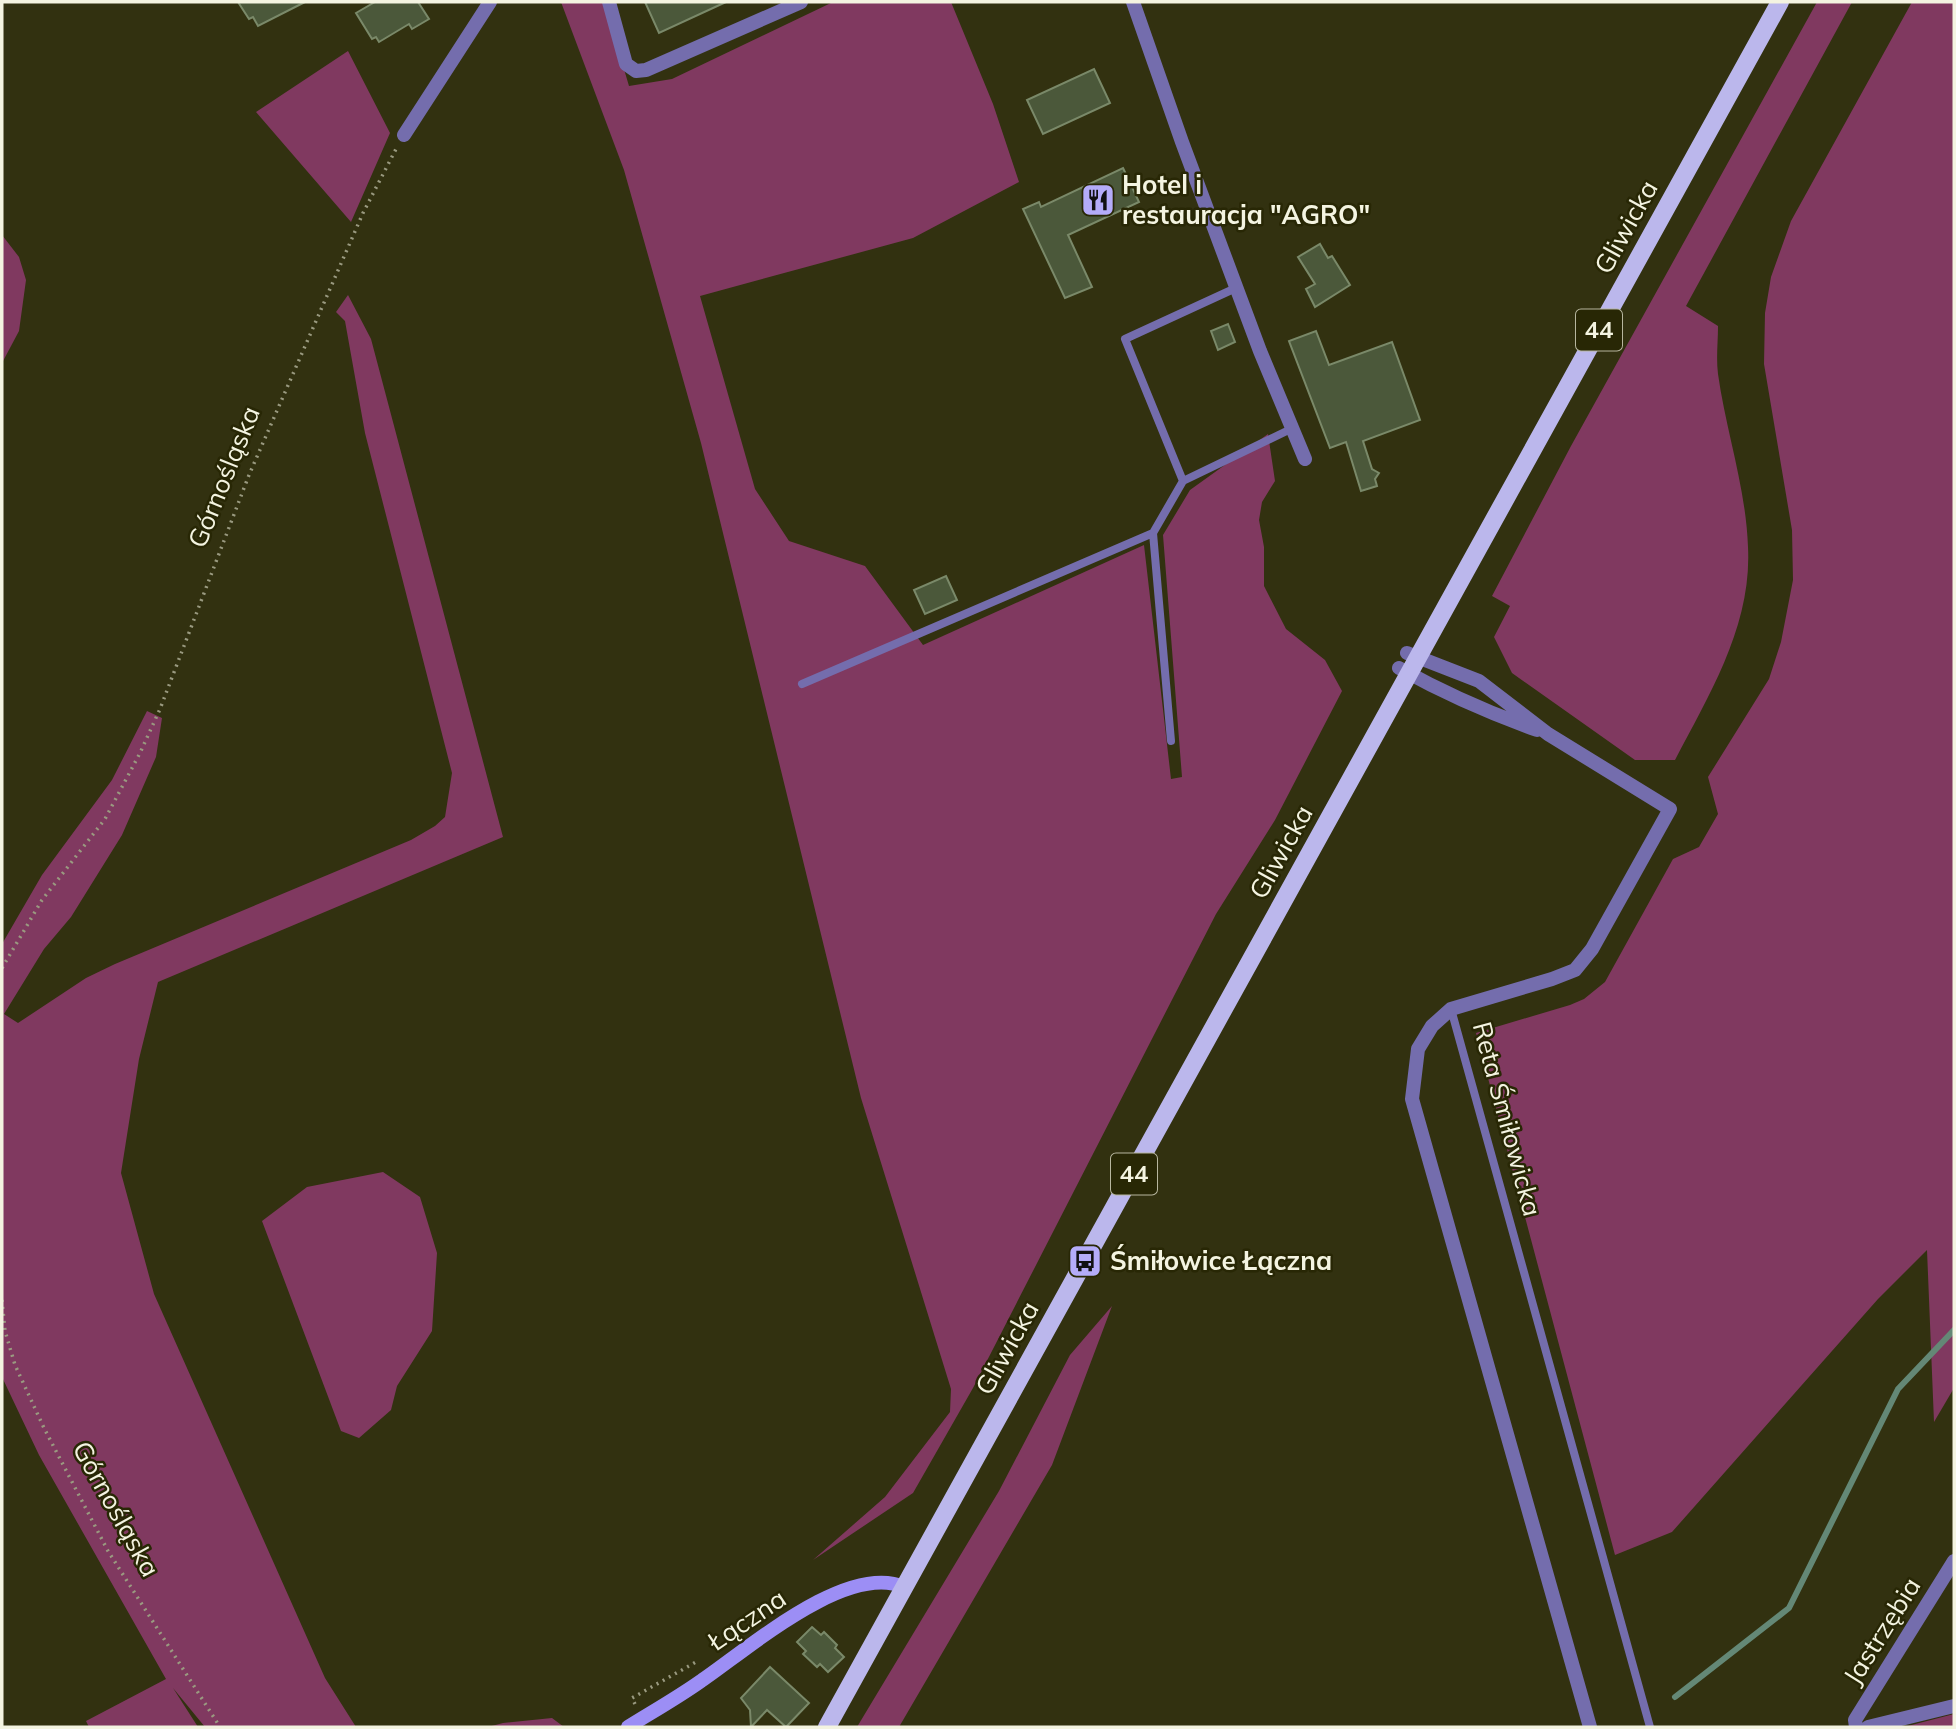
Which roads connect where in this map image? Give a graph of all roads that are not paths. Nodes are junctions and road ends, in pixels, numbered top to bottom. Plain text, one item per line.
1 (490, 2) edge
2 (609, 2) edge
3 (801, 2) edge
4 (1133, 2) edge
5 (1780, 2) edge
6 (404, 135) road end
7 (1237, 287) junction
8 (1293, 428) junction
9 (1305, 459) dead end
10 (1183, 481) junction
11 (1153, 533) junction
12 (1413, 655) junction
13 (1404, 671) junction
14 (802, 684) dead end
15 (1548, 734) junction
16 (1171, 741) dead end
17 (1451, 1009) junction
18 (1954, 1561) edge
19 (904, 1587) junction
20 (1954, 1706) edge
21 (628, 1727) edge
22 (827, 1727) edge
23 (1590, 1727) edge
24 (1650, 1727) edge
25 (1856, 1727) edge
26 (1868, 1727) edge

1 - 6 street
2 - 3 street
4 - 7 street
5 - 12 main road, Gliwicka / 44
7 - 8 street
7 - 10 lane
8 - 9 street
8 - 10 lane
10 - 11 lane
11 - 14 lane
11 - 16 lane
12 - 13 main road, Gliwicka / 44
12 - 15 street
13 - 15 street
13 - 19 main road, Gliwicka / 44
15 - 17 street
17 - 23 street, Reta Śmiłowicka
17 - 24 lane, Reta Śmiłowicka
18 - 25 street, Jastrzębia
19 - 21 street, Łączna
19 - 22 main road, Gliwicka / 44
20 - 26 street

